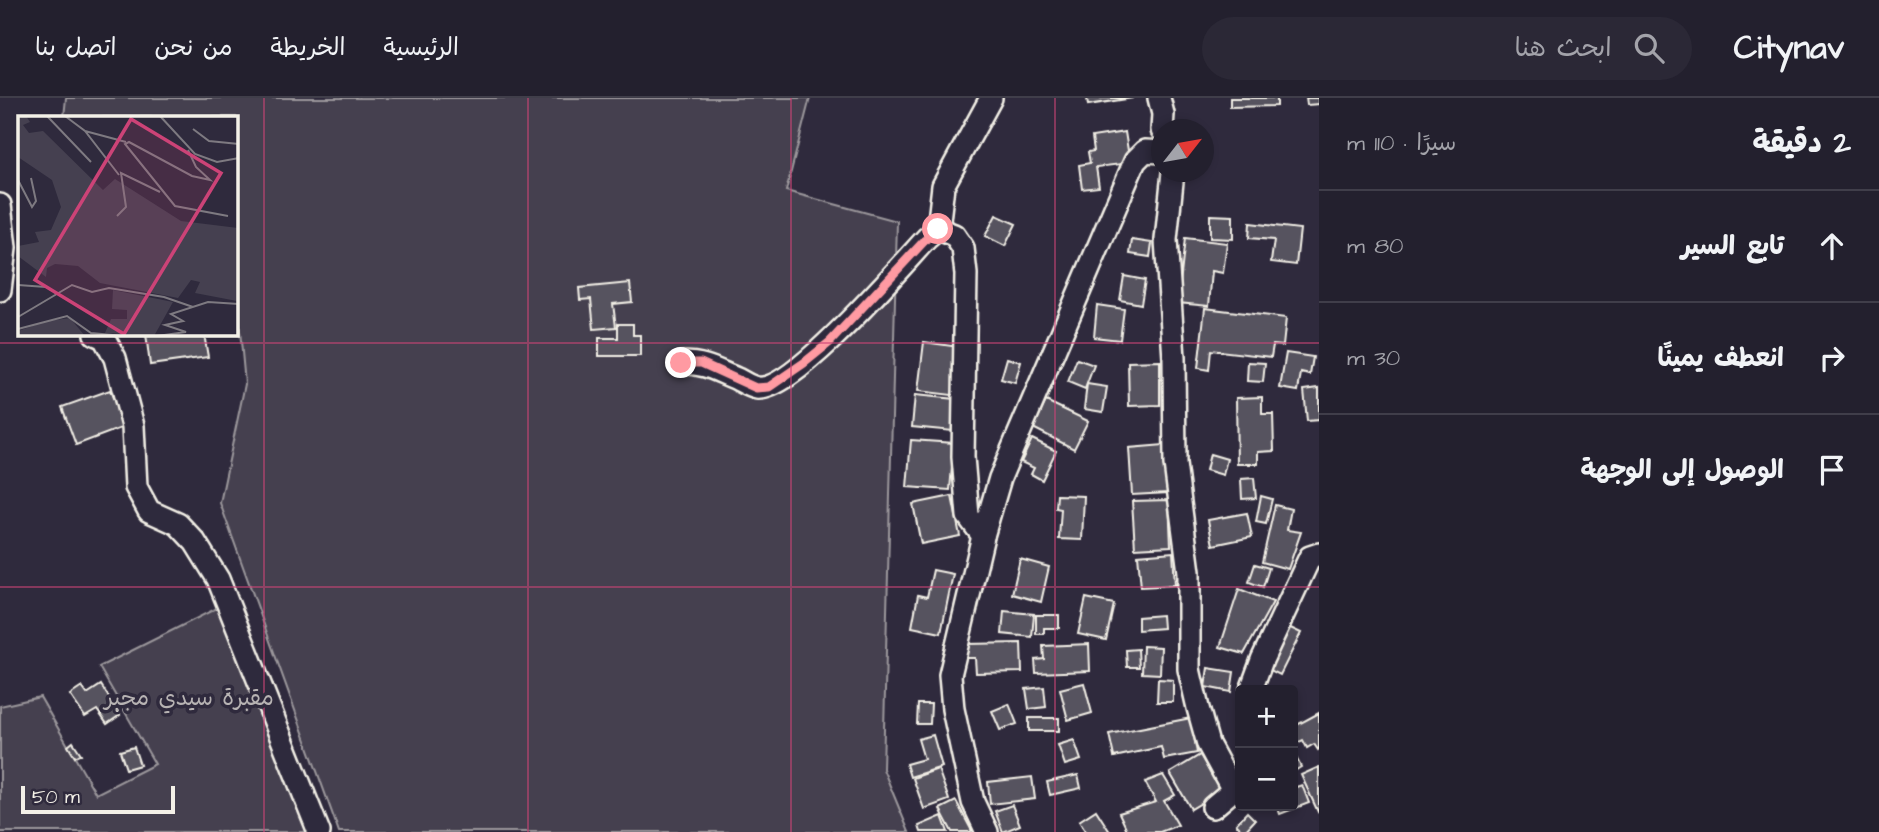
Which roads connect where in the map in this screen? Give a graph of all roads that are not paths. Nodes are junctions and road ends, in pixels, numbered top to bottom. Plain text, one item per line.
1 (990, 98) edge
2 (1159, 98) edge
3 (1163, 119) edge
4 (1151, 148) edge
5 (1171, 182) edge
6 (0, 205) edge
7 (938, 229) junction
8 (0, 290) edge
9 (18, 299) edge
10 (100, 336) edge
11 (681, 363) dead end
12 (983, 536) junction
13 (1316, 551) edge
14 (1253, 685) edge
15 (1235, 785) edge
16 (1235, 790) edge
17 (1213, 807) dead end
18 (319, 832) edge
19 (987, 832) edge

1 - 7 street
2 - 3 street
4 - 12 street
5 - 15 street
6 - 8 street
7 - 11 street
7 - 12 street
8 - 9 street
10 - 18 street
12 - 19 street
13 - 14 street
16 - 17 street

